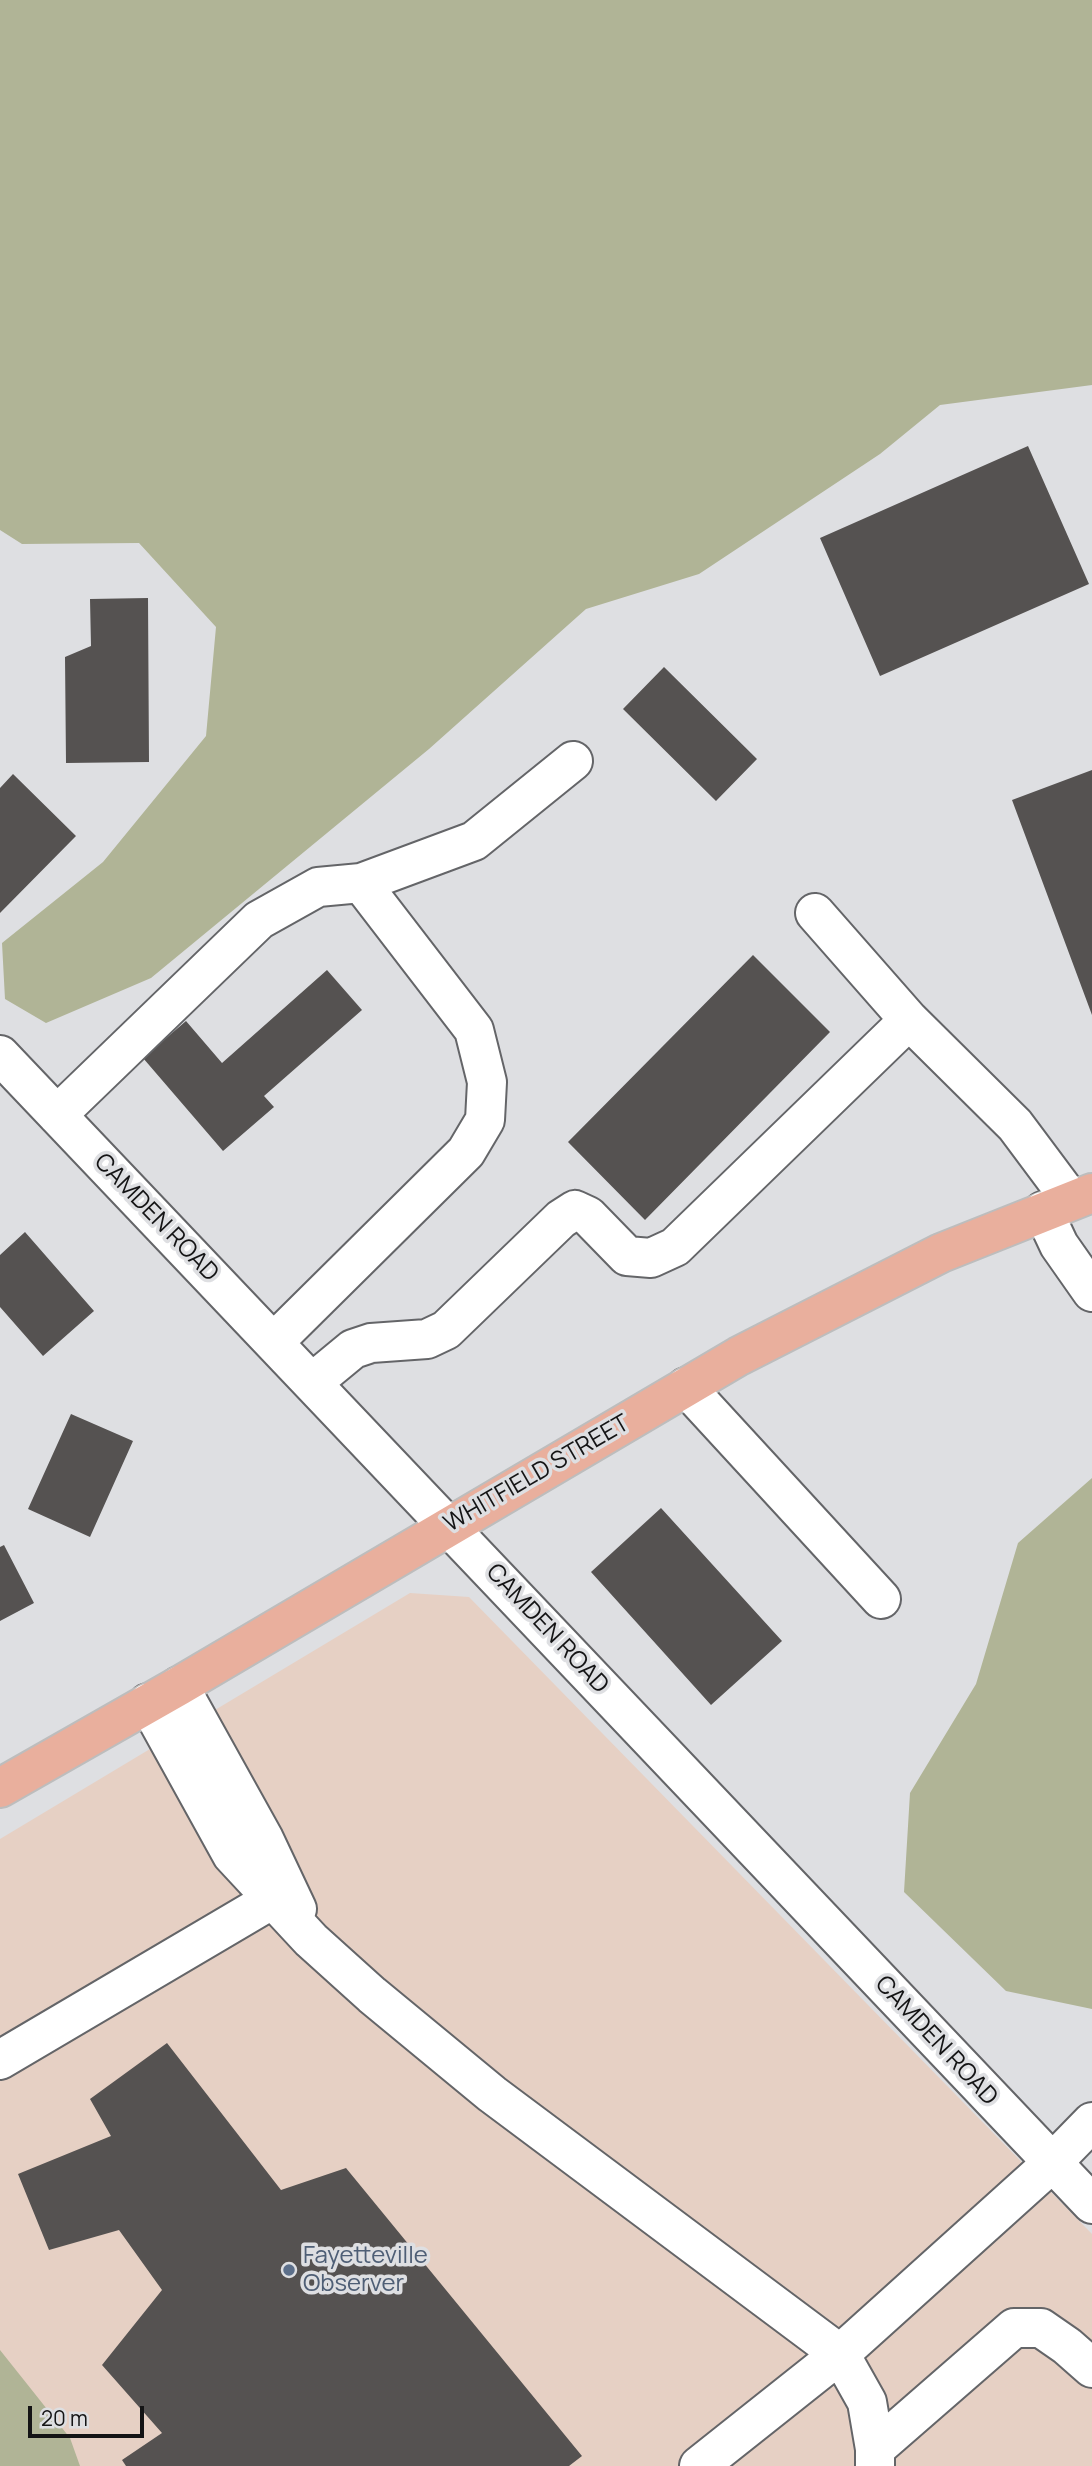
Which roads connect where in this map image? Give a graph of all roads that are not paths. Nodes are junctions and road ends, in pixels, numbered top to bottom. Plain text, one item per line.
1 (573, 761) dead end
2 (361, 883) junction
3 (815, 913) dead end
4 (909, 1020) junction
5 (0, 1055) edge
6 (57, 1115) junction
7 (1069, 1201) edge
8 (1092, 1292) edge
9 (274, 1342) junction
10 (313, 1382) junction
11 (687, 1387) junction
12 (449, 1525) junction
13 (881, 1599) dead end
14 (163, 1694) junction
15 (0, 1788) edge
16 (273, 1899) junction
17 (311, 1940) junction
18 (0, 2060) edge
19 (1092, 2122) edge
20 (1052, 2163) junction
21 (1092, 2204) edge
22 (840, 2354) junction
23 (1092, 2368) edge
24 (875, 2457) edge
25 (699, 2466) edge

1 - 2 street
2 - 6 street
2 - 9 street
3 - 4 street
4 - 7 street
4 - 10 street
5 - 6 street, CAMDEN ROAD
6 - 9 street, CAMDEN ROAD
7 - 8 street
7 - 11 main road, WHITFIELD STREET
9 - 10 street, CAMDEN ROAD
10 - 12 street, CAMDEN ROAD
11 - 12 main road, WHITFIELD STREET
11 - 13 street
12 - 14 main road, WHITFIELD STREET
12 - 20 street, CAMDEN ROAD
14 - 15 main road, WHITFIELD STREET
14 - 16 street
14 - 17 street
16 - 17 street
16 - 18 street
17 - 22 street
19 - 20 street
20 - 21 street, CAMDEN ROAD
20 - 22 street
22 - 24 street
22 - 25 street
23 - 24 street

